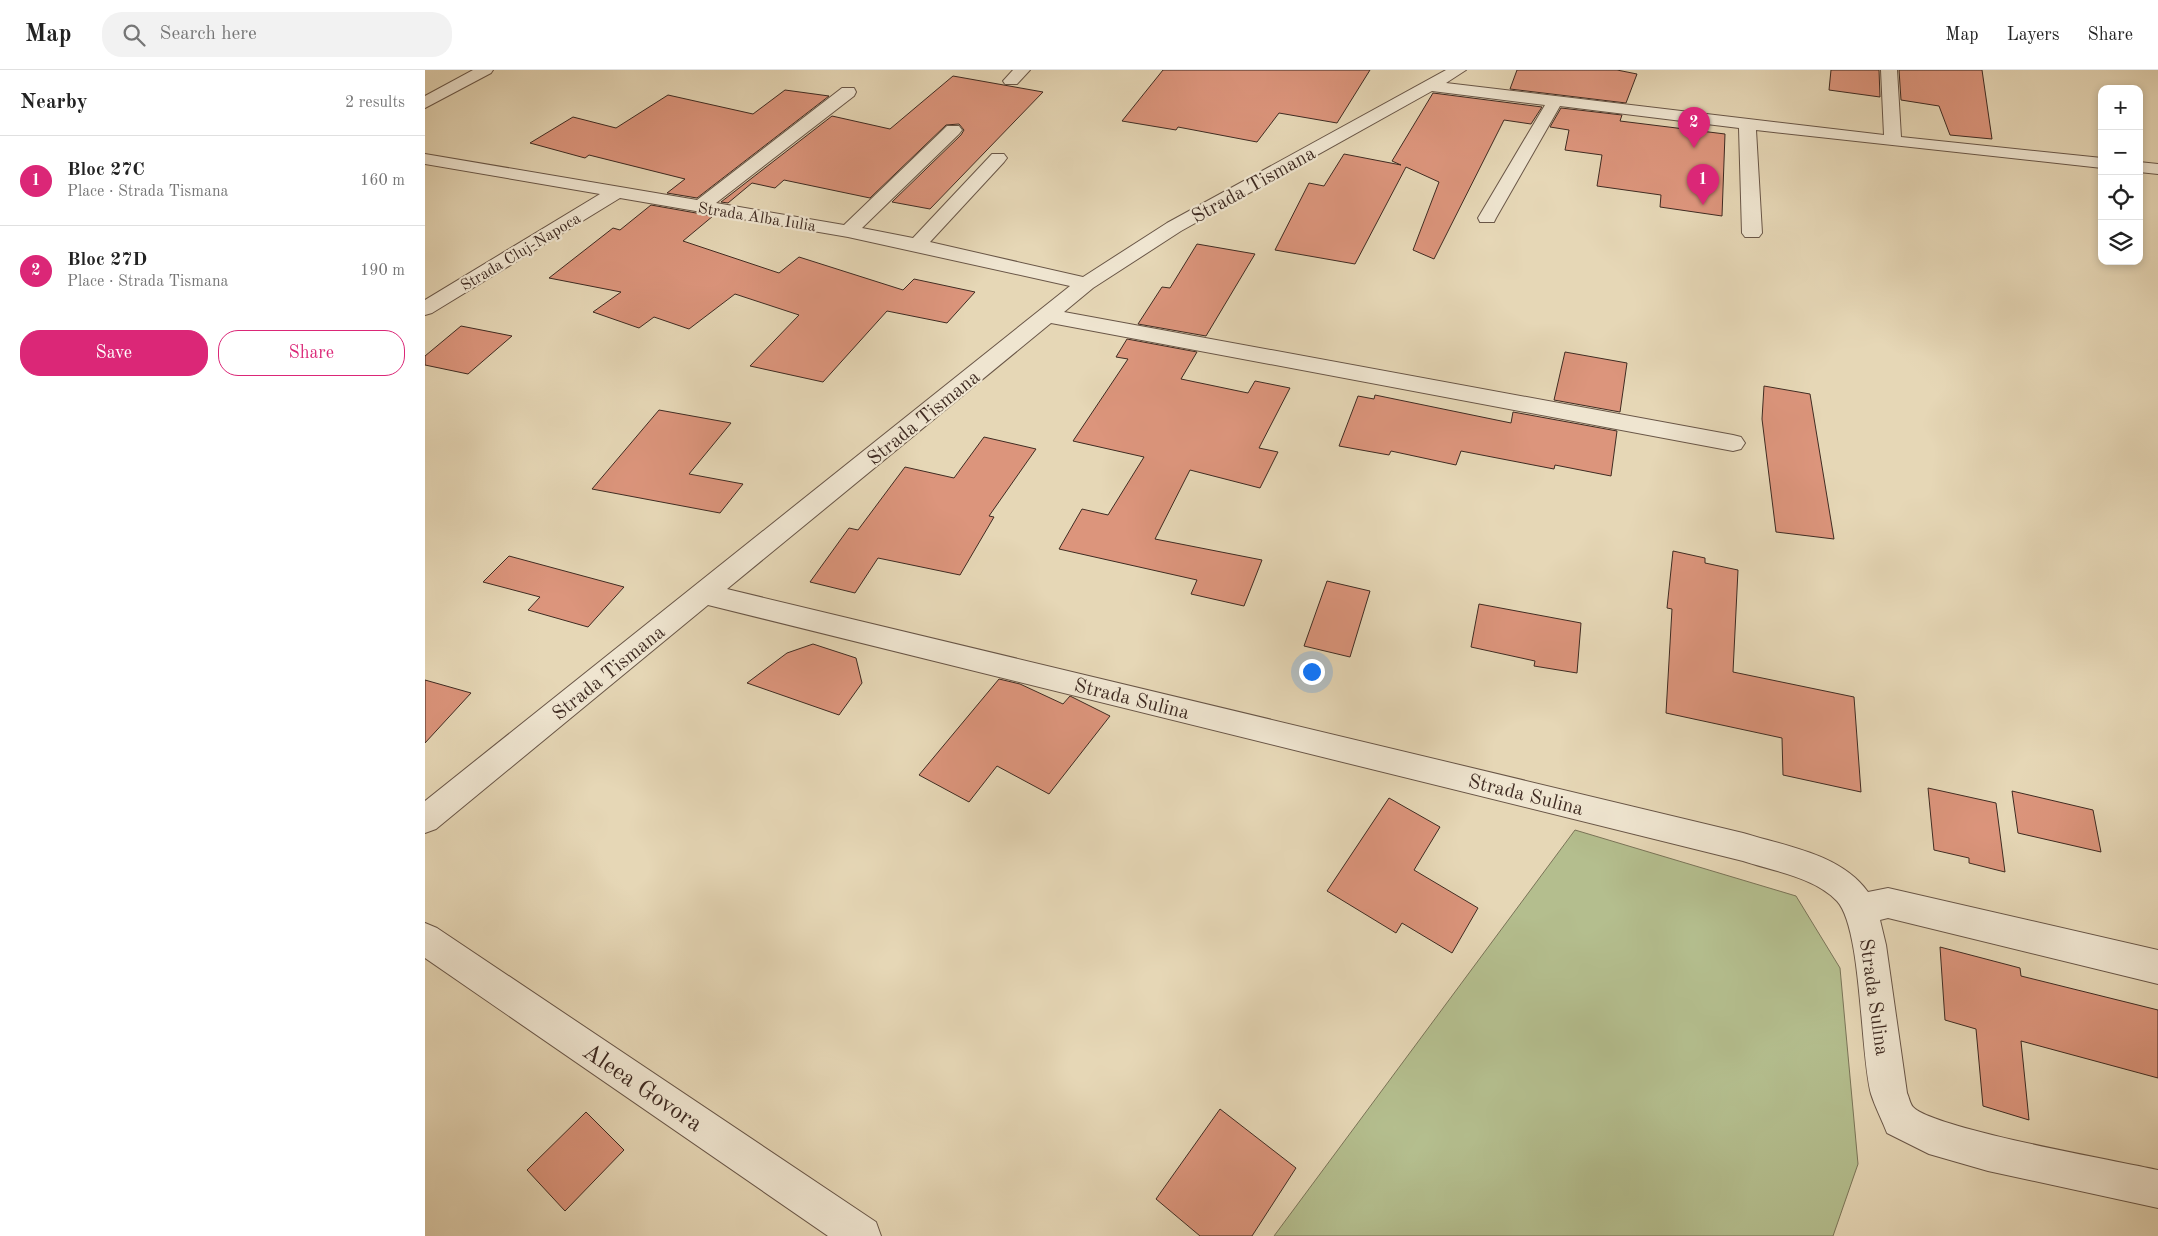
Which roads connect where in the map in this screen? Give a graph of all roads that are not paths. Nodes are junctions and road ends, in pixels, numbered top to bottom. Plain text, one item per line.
1 (485, 70) edge
2 (1889, 70) edge
3 (1460, 80) edge
4 (848, 92) dead end
5 (1555, 101) junction
6 (425, 103) edge
7 (1747, 124) junction
8 (953, 130) dead end
9 (1893, 141) junction
10 (998, 158) dead end
11 (425, 159) edge
12 (2098, 163) edge
13 (2143, 167) edge
14 (2158, 169) edge
15 (615, 193) junction
16 (700, 206) junction
17 (1487, 218) dead end
18 (848, 231) junction
19 (1752, 232) dead end
20 (917, 245) junction
21 (1086, 284) junction
22 (425, 309) edge
23 (1048, 316) junction
24 (1733, 443) dead end
25 (705, 594) junction
26 (425, 818) edge
27 (1861, 909) junction
28 (425, 939) edge
29 (2158, 967) edge
30 (2158, 1189) edge
31 (862, 1236) edge

1 - 6 street
2 - 9 street
3 - 5 street
3 - 21 street, Strada Tismana
4 - 16 street
5 - 7 street
5 - 17 street
7 - 9 street
7 - 19 street
8 - 18 street
9 - 12 street
10 - 20 street
11 - 15 street, Strada Alba Iulia
13 - 14 street
15 - 16 street, Strada Alba Iulia
15 - 22 street, Strada Cluj-Napoca
16 - 18 street, Strada Alba Iulia
18 - 20 street, Strada Alba Iulia
20 - 21 street, Strada Alba Iulia
21 - 23 street, Strada Tismana
23 - 24 street
23 - 25 street, Strada Tismana
25 - 26 street, Strada Tismana
25 - 27 street, Strada Sulina
27 - 29 street
27 - 30 street, Strada Sulina
28 - 31 street, Aleea Govora

